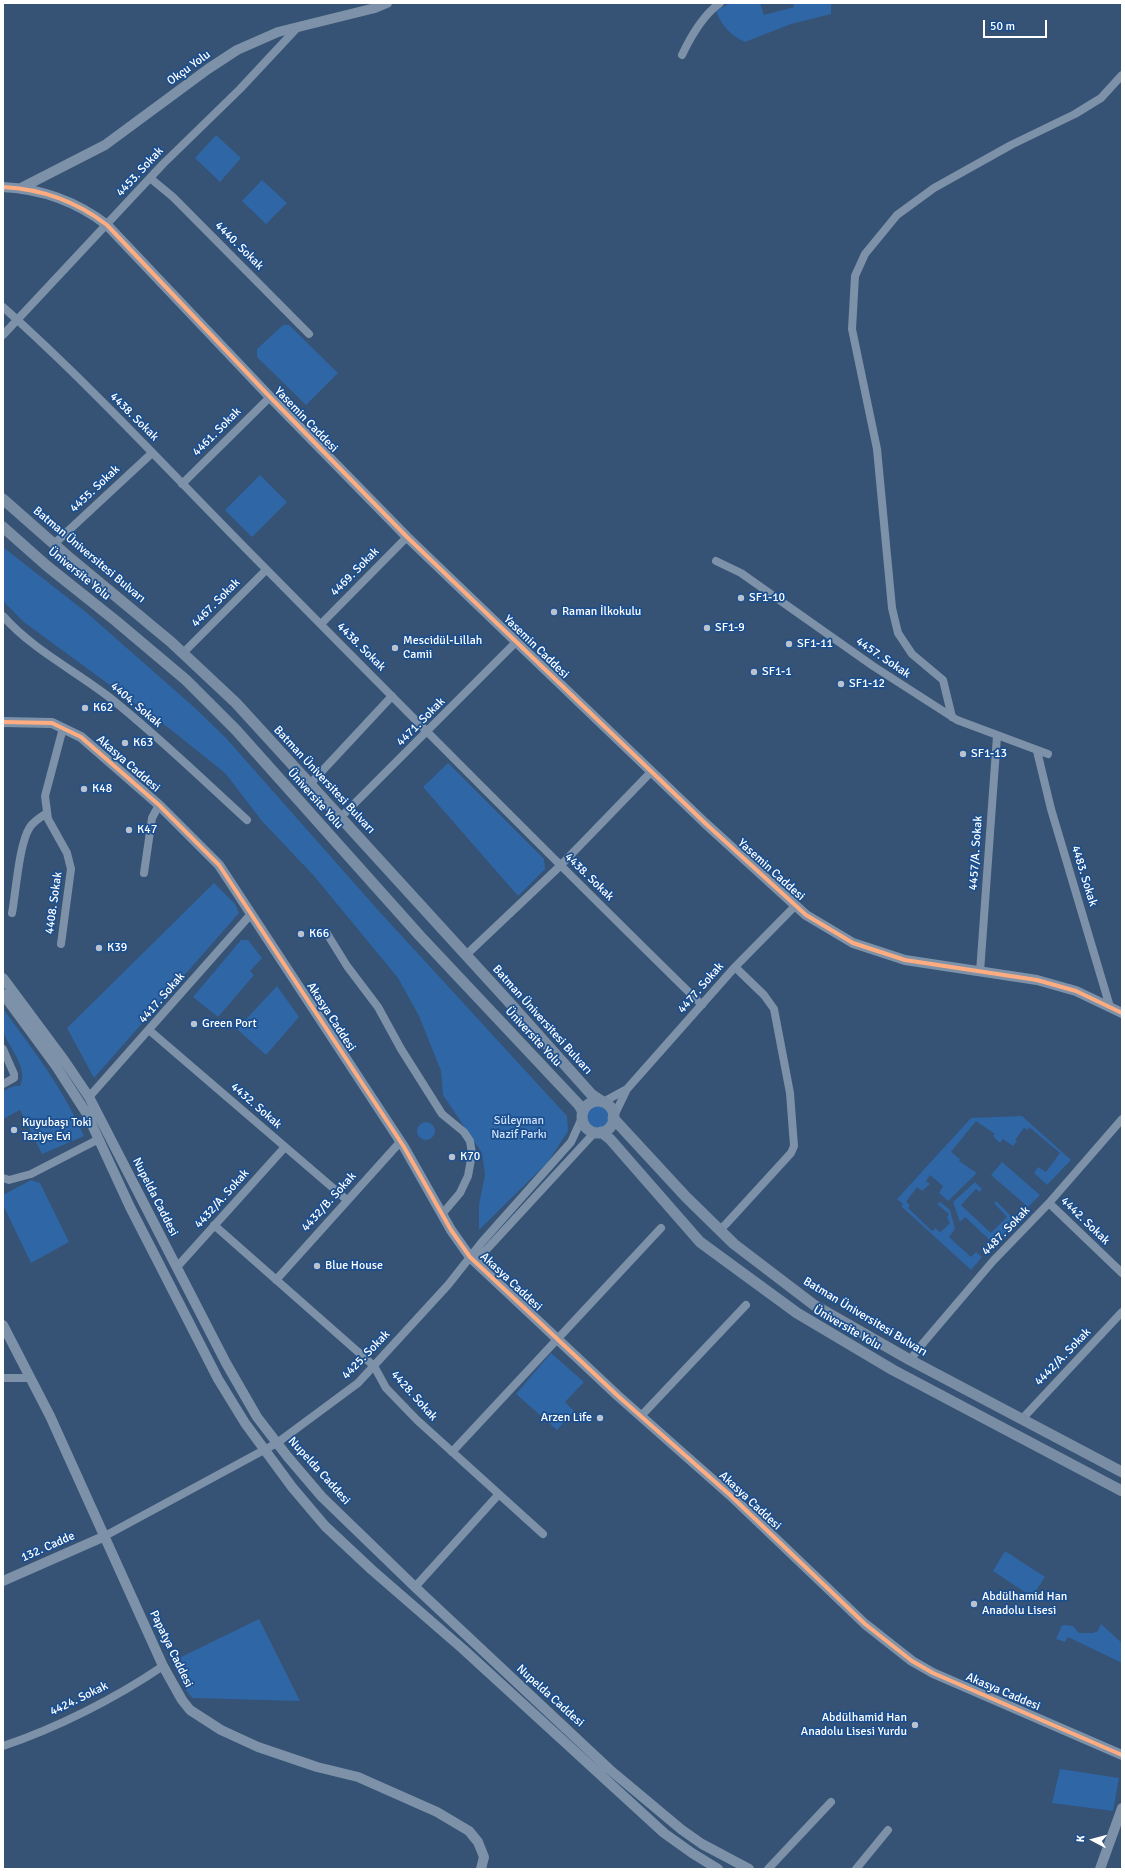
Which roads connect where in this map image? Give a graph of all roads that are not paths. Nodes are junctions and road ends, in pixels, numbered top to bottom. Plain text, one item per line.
1 (387, 3) edge
2 (720, 3) edge
3 (297, 28) junction
4 (682, 55) dead end
5 (1122, 75) edge
6 (150, 178) junction
7 (3, 187) edge
8 (21, 188) junction
9 (107, 225) junction
10 (3, 308) edge
11 (17, 320) junction
12 (310, 334) dead end
13 (3, 335) edge
14 (270, 397) junction
15 (152, 452) junction
16 (182, 484) junction
17 (3, 499) edge
18 (3, 527) edge
19 (407, 537) junction
20 (54, 544) junction
21 (716, 561) dead end
22 (266, 570) junction
23 (3, 616) edge
24 (321, 624) junction
25 (516, 642) junction
26 (183, 653) junction
27 (392, 696) junction
28 (952, 717) junction
29 (3, 722) edge
30 (63, 728) junction
31 (427, 732) junction
32 (997, 736) junction
33 (1037, 751) junction
34 (1048, 754) dead end
35 (651, 772) junction
36 (310, 784) junction
37 (159, 805) junction
38 (47, 813) junction
39 (341, 817) junction
40 (247, 820) dead end
41 (560, 866) junction
42 (144, 873) dead end
43 (796, 906) junction
44 (12, 913) dead end
45 (251, 914) junction
46 (320, 934) dead end
47 (60, 944) dead end
48 (466, 955) junction
49 (735, 967) junction
50 (980, 972) junction
51 (3, 978) edge
52 (3, 994) edge
53 (702, 1005) junction
54 (1110, 1007) junction
55 (1122, 1012) edge
56 (149, 1030) junction
57 (3, 1049) edge
58 (3, 1084) edge
59 (627, 1089) junction
60 (89, 1097) junction
61 (603, 1102) junction
62 (582, 1115) junction
63 (614, 1118) junction
64 (1122, 1119) edge
65 (598, 1132) junction
66 (99, 1139) junction
67 (401, 1141) junction
68 (285, 1147) junction
69 (3, 1178) edge
70 (347, 1200) junction
71 (1050, 1203) junction
72 (443, 1213) junction
73 (214, 1225) junction
74 (661, 1228) dead end
75 (719, 1230) junction
76 (473, 1260) junction
77 (176, 1267) junction
78 (1122, 1273) edge
79 (276, 1280) junction
80 (746, 1305) dead end
81 (1122, 1312) edge
82 (3, 1325) edge
83 (557, 1339) junction
84 (910, 1360) junction
85 (374, 1366) junction
86 (3, 1378) edge
87 (30, 1378) junction
88 (641, 1416) junction
89 (1022, 1419) junction
90 (277, 1443) junction
91 (264, 1449) junction
92 (452, 1452) junction
93 (1122, 1472) edge
94 (1122, 1491) edge
95 (499, 1494) junction
96 (543, 1534) dead end
97 (103, 1536) junction
98 (3, 1581) edge
99 (414, 1587) junction
100 (163, 1666) junction
101 (3, 1746) edge
102 (1122, 1755) edge
103 (831, 1802) dead end
104 (1122, 1808) edge
105 (888, 1830) dead end
106 (481, 1869) edge
107 (718, 1869) edge
108 (749, 1869) edge
109 (768, 1869) edge
110 (856, 1869) edge
111 (1100, 1869) edge

1 - 3 street, Okçu Yolu
2 - 4 street
3 - 6 street, 4453. Sokak
3 - 8 street, Okçu Yolu
5 - 28 street
6 - 9 street, 4453. Sokak
6 - 12 street, 4440. Sokak
7 - 8 street, Yasemin Caddesi
8 - 9 street, Yasemin Caddesi
9 - 11 street, 4453. Sokak
9 - 14 street, Yasemin Caddesi
10 - 11 street, 4438. Sokak
11 - 13 street, 4453. Sokak
11 - 15 street, 4438. Sokak
14 - 16 street, 4461. Sokak
14 - 19 street, Yasemin Caddesi
15 - 16 street, 4438. Sokak
15 - 20 street, 4455. Sokak
16 - 22 street, 4438. Sokak
17 - 20 main road, Batman Üniversitesi Bulvarı
18 - 62 main road, Üniversite Yolu
19 - 24 street, 4469. Sokak
19 - 25 street, Yasemin Caddesi
20 - 26 main road, Batman Üniversitesi Bulvarı
21 - 28 street, 4457. Sokak
22 - 24 street, 4438. Sokak
22 - 26 street, 4467. Sokak
23 - 40 street, 4404. Sokak
24 - 27 street, 4438. Sokak
25 - 31 street, 4471. Sokak
25 - 35 street, Yasemin Caddesi
26 - 36 main road, Batman Üniversitesi Bulvarı
27 - 31 street, 4438. Sokak
27 - 36 street
28 - 32 street, 4457. Sokak
29 - 30 street, Akasya Caddesi
30 - 37 street, Akasya Caddesi
30 - 38 street, 4408. Sokak
31 - 39 street, 4471. Sokak
31 - 41 street, 4438. Sokak
32 - 33 street, 4457. Sokak
32 - 50 street, 4457/A. Sokak
33 - 34 street, 4457. Sokak
33 - 54 street, 4483. Sokak
35 - 41 street
35 - 43 street, Yasemin Caddesi
36 - 39 main road, Batman Üniversitesi Bulvarı
37 - 42 street
37 - 45 street, Akasya Caddesi
38 - 44 street
38 - 47 street, 4408. Sokak
39 - 48 main road, Batman Üniversitesi Bulvarı
41 - 48 street
41 - 53 street, 4438. Sokak
43 - 49 street, 4477. Sokak
43 - 50 street, Yasemin Caddesi
45 - 56 street, 4417. Sokak
45 - 67 street, Akasya Caddesi
46 - 72 street
48 - 61 main road, Batman Üniversitesi Bulvarı
49 - 53 street, 4477. Sokak
49 - 75 street
50 - 54 street, Yasemin Caddesi
51 - 60 street, Nupelda Caddesi
52 - 66 street, Nupelda Caddesi
53 - 59 street, 4477. Sokak
54 - 55 street, Yasemin Caddesi
56 - 60 street, 4417. Sokak
56 - 68 street, 4432. Sokak
57 - 58 street
59 - 61 street
59 - 63 street
60 - 77 street, Nupelda Caddesi
61 - 62 main road
61 - 63 main road
62 - 65 main road
62 - 76 street, 4425. Sokak
63 - 65 main road
63 - 75 main road, Batman Üniversitesi Bulvarı
64 - 71 street, 4487. Sokak
65 - 76 street
65 - 94 main road, Üniversite Yolu
66 - 69 street
66 - 91 street, Nupelda Caddesi
67 - 70 street, 4432/B. Sokak
67 - 72 street, Akasya Caddesi
68 - 70 street, 4432. Sokak
68 - 73 street, 4432/A. Sokak
70 - 79 street, 4432/B. Sokak
71 - 78 street, 4442. Sokak
71 - 84 street, 4487. Sokak
72 - 76 street, Akasya Caddesi
73 - 77 street, 4432/A. Sokak
73 - 79 street, 4428. Sokak
74 - 83 street
75 - 84 main road, Batman Üniversitesi Bulvarı
76 - 83 street, Akasya Caddesi
76 - 85 street, 4425. Sokak
77 - 90 street, Nupelda Caddesi
79 - 85 street, 4428. Sokak
80 - 88 street
81 - 89 street, 4442/A. Sokak
82 - 87 street, Papatya Caddesi
83 - 88 street, Akasya Caddesi
83 - 92 street
84 - 89 main road, Batman Üniversitesi Bulvarı
85 - 90 street, 4425. Sokak
85 - 92 street, 4428. Sokak
86 - 87 street
87 - 97 street, Papatya Caddesi
88 - 102 street, Akasya Caddesi
89 - 93 main road, Batman Üniversitesi Bulvarı
90 - 91 street, 4425. Sokak
90 - 99 street, Nupelda Caddesi
91 - 97 street, 4425. Sokak
91 - 107 street, Nupelda Caddesi
92 - 95 street, 4428. Sokak
95 - 96 street, 4428. Sokak
95 - 99 street
97 - 98 street, 132. Cadde
97 - 100 street, Papatya Caddesi
99 - 108 street, Nupelda Caddesi
100 - 101 street, 4424. Sokak
100 - 106 street, Papatya Caddesi
103 - 109 street
104 - 111 street
105 - 110 street

